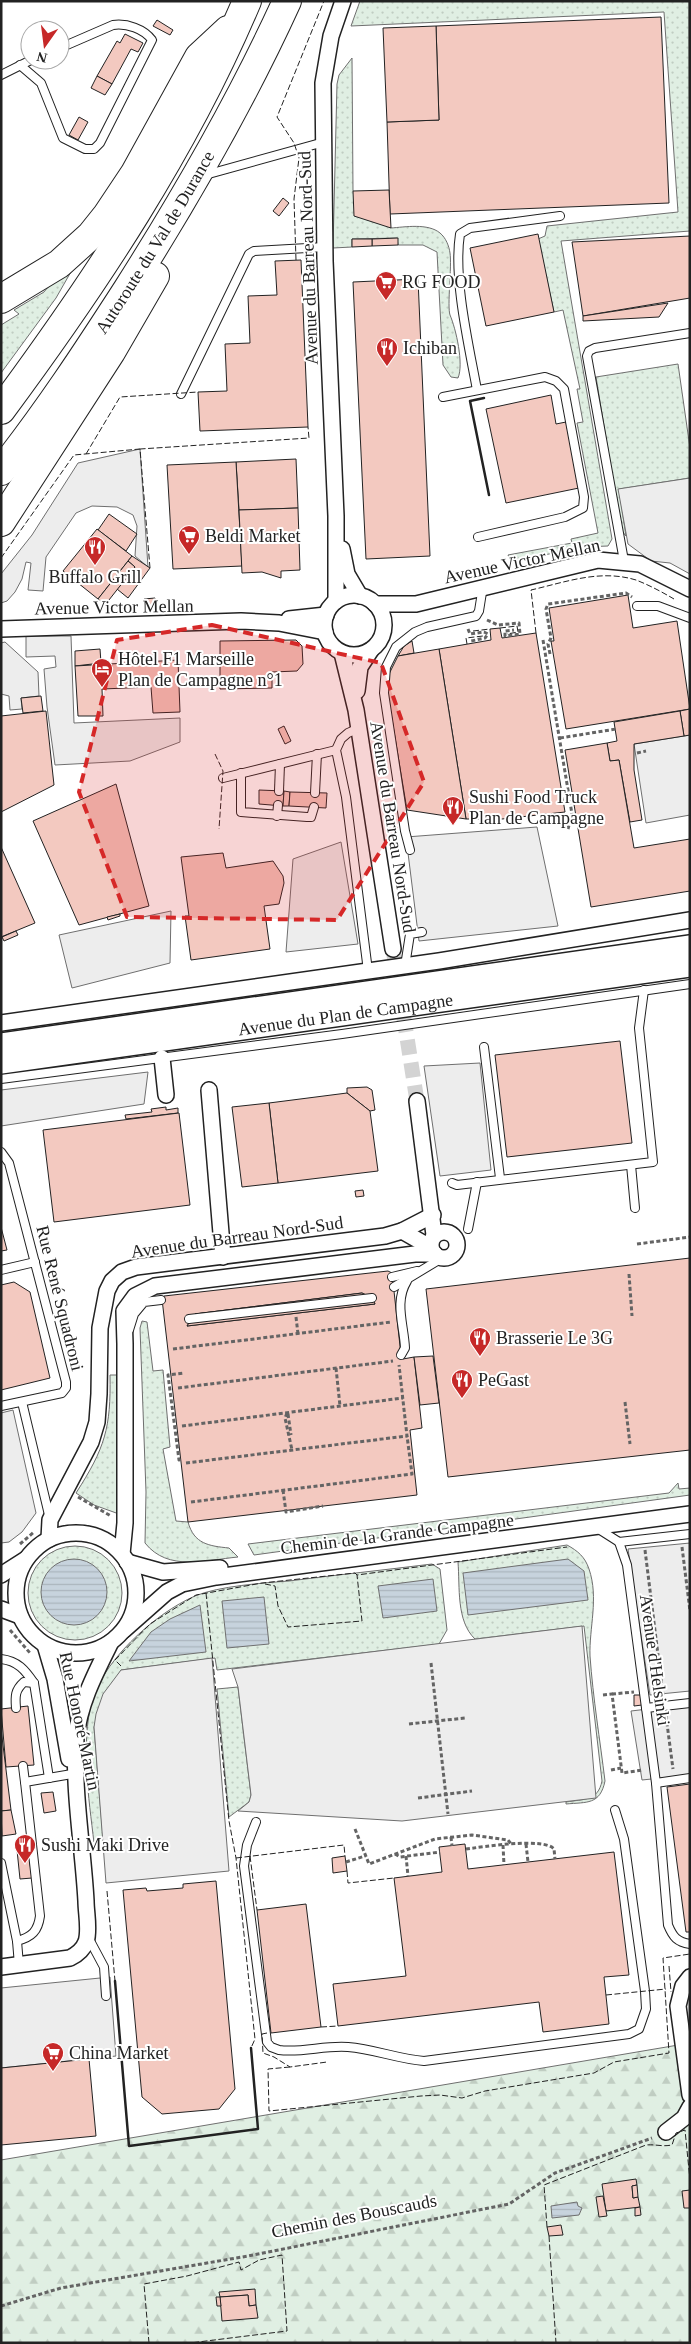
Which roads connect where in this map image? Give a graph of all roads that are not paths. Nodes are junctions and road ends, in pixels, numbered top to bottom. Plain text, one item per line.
1 (287, 1) edge
2 (343, 1) edge
3 (243, 11) edge
4 (70, 44) edge
5 (20, 65) edge
6 (26, 70) edge
7 (1, 75) edge
8 (324, 142) junction
9 (197, 177) junction
10 (560, 216) dead end
11 (170, 222) junction
12 (325, 247) junction
13 (1, 299) edge
14 (690, 334) edge
15 (477, 390) junction
16 (181, 394) dead end
17 (443, 397) dead end
18 (1, 410) edge
19 (1, 471) edge
20 (336, 516) junction
21 (1, 522) edge
22 (478, 537) dead end
23 (624, 561) junction
24 (483, 586) junction
25 (690, 589) edge
26 (360, 596) junction
27 (336, 601) junction
28 (375, 604) junction
29 (416, 604) junction
30 (637, 606) road end
31 (326, 615) junction
32 (690, 618) edge
33 (257, 622) junction
34 (384, 628) junction
35 (1, 630) edge
36 (325, 632) junction
37 (371, 650) junction
38 (342, 653) junction
39 (356, 710) junction
40 (359, 728) junction
41 (336, 750) junction
42 (317, 754) junction
43 (280, 764) junction
44 (241, 773) junction
45 (223, 778) dead end
46 (279, 791) dead end
47 (315, 793) dead end
48 (278, 805) dead end
49 (314, 807) dead end
50 (277, 816) junction
51 (410, 850) dead end
52 (690, 920) edge
53 (422, 932) dead end
54 (690, 946) edge
55 (393, 949) tunnel mouth
56 (405, 966) junction
57 (690, 966) edge
58 (690, 984) edge
59 (644, 990) junction
60 (363, 997) junction
61 (1, 1023) edge
62 (1, 1044) edge
63 (484, 1047) dead end
64 (162, 1058) junction
65 (1, 1063) edge
66 (1, 1078) edge
67 (3, 1088) dead end
68 (209, 1090) dead end
69 (166, 1095) dead end
70 (417, 1101) tunnel mouth
71 (1, 1152) edge
72 (631, 1165) junction
73 (500, 1178) junction
74 (476, 1182) junction
75 (452, 1183) dead end
76 (635, 1208) dead end
77 (433, 1215) junction
78 (468, 1229) dead end
79 (402, 1231) junction
80 (438, 1245) junction
81 (223, 1257) junction
82 (36, 1262) junction
83 (1, 1270) edge
84 (422, 1270) junction
85 (392, 1277) dead end
86 (406, 1281) junction
87 (394, 1287) dead end
88 (372, 1298) dead end
89 (162, 1300) dead end
90 (189, 1319) dead end
91 (125, 1344) junction
92 (401, 1355) dead end
93 (22, 1402) junction
94 (1, 1406) edge
95 (690, 1506) edge
96 (690, 1514) edge
97 (50, 1520) junction
98 (595, 1527) junction
99 (690, 1534) edge
100 (49, 1539) junction
101 (619, 1542) junction
102 (27, 1558) junction
103 (124, 1558) junction
104 (1, 1575) edge
105 (1, 1609) edge
106 (20, 1616) junction
107 (124, 1630) junction
108 (111, 1642) junction
109 (45, 1645) junction
110 (1, 1659) edge
111 (34, 1683) junction
112 (690, 1703) edge
113 (16, 1708) dead end
114 (646, 1708) junction
115 (23, 1766) dead end
116 (72, 1774) junction
117 (49, 1778) junction
118 (690, 1778) edge
119 (25, 1782) junction
120 (656, 1782) junction
121 (78, 1804) junction
122 (615, 1810) dead end
123 (256, 1822) dead end
124 (1, 1863) edge
125 (87, 1936) junction
126 (17, 1941) junction
127 (690, 1944) edge
128 (19, 1965) junction
129 (1, 1967) edge
130 (690, 1977) edge
131 (106, 1996) dead end
132 (690, 2095) edge
133 (690, 2107) edge
134 (666, 2132) road end

1 - 9 highway, Autoroute du Val de Durance
2 - 8 street, Avenue du Barreau Nord-Sud
3 - 13 highway
3 - 18 highway, Autoroute du Val de Durance
4 - 6 lane
5 - 7 lane
8 - 9 lane
8 - 12 street, Avenue du Barreau Nord-Sud
9 - 11 highway, Autoroute du Val de Durance
10 - 15 lane
11 - 19 highway, Autoroute du Val de Durance
11 - 21 highway
12 - 16 lane
12 - 20 street, Avenue du Barreau Nord-Sud
14 - 23 lane
15 - 17 lane
15 - 22 lane
20 - 26 street, Avenue du Barreau Nord-Sud
20 - 27 street, Avenue du Barreau Nord-Sud
23 - 24 street, Avenue Victor Mellan
23 - 25 street, Avenue Victor Mellan
24 - 29 street, Avenue Victor Mellan
24 - 51 lane
26 - 27 street
26 - 28 street
27 - 31 street
28 - 29 street, Avenue Victor Mellan
28 - 34 street
29 - 34 street, Avenue Victor Mellan
30 - 32 lane
31 - 33 street, Avenue Victor Mellan
31 - 36 street
33 - 35 street, Avenue Victor Mellan
33 - 36 street, Avenue Victor Mellan
34 - 37 street
36 - 38 street
37 - 38 street
37 - 39 street, Avenue du Barreau Nord-Sud
38 - 39 street, Avenue du Barreau Nord-Sud
39 - 40 street, Avenue du Barreau Nord-Sud
40 - 41 lane
40 - 55 street, Avenue du Barreau Nord-Sud
41 - 42 lane
41 - 60 lane
42 - 43 lane
42 - 47 lane
43 - 44 lane
43 - 46 lane
44 - 45 lane
44 - 50 lane
48 - 50 lane
49 - 50 lane
52 - 56 street
53 - 56 lane
54 - 60 main road, Avenue du Plan de Campagne
56 - 60 street
57 - 60 main road, Avenue du Plan de Campagne
58 - 59 lane
59 - 60 lane
59 - 72 lane
60 - 61 street
60 - 62 main road, Avenue du Plan de Campagne
60 - 64 lane
60 - 65 main road, Avenue du Plan de Campagne
63 - 73 lane
64 - 66 lane
64 - 69 street
66 - 67 lane
68 - 81 street
70 - 77 street
71 - 82 lane, Rue René Squadroni
72 - 73 lane
72 - 76 lane
73 - 74 lane
74 - 75 lane
74 - 78 lane
77 - 79 street, Avenue du Barreau Nord-Sud
77 - 80 street
79 - 80 street
79 - 81 street, Avenue du Barreau Nord-Sud
80 - 84 lane
80 - 91 street
81 - 97 street, Avenue du Barreau Nord-Sud
82 - 83 lane
82 - 93 lane, Rue René Squadroni
84 - 85 lane
84 - 86 lane
86 - 87 lane
86 - 92 lane
88 - 90 lane
89 - 91 lane
91 - 103 street
93 - 94 lane, Rue René Squadroni
93 - 97 lane
95 - 103 street, Chemin de la Grande Campagne
96 - 98 street, Chemin de la Grande Campagne
97 - 100 street, Avenue du Barreau Nord-Sud
98 - 101 lane
98 - 107 street, Chemin de la Grande Campagne
99 - 101 lane
100 - 102 street
100 - 103 street
101 - 114 lane, Avenue d'Helsinki
102 - 104 street
102 - 106 street
103 - 107 street
105 - 106 street
106 - 109 street
107 - 108 street
108 - 109 street
108 - 121 street, Rue Honoré Martin
109 - 116 street, Rue Honoré Martin
110 - 111 lane
111 - 113 lane
111 - 117 lane
112 - 114 lane
114 - 120 lane, Avenue d'Helsinki
115 - 119 lane
116 - 117 lane
116 - 121 street, Rue Honoré Martin
117 - 119 lane
118 - 120 lane
119 - 126 lane
120 - 127 lane, Avenue d'Helsinki
121 - 125 street, Rue Honoré Martin
122 - 123 lane
124 - 126 lane
125 - 128 street
125 - 131 lane
126 - 128 lane
128 - 129 street
130 - 132 street
133 - 134 street

